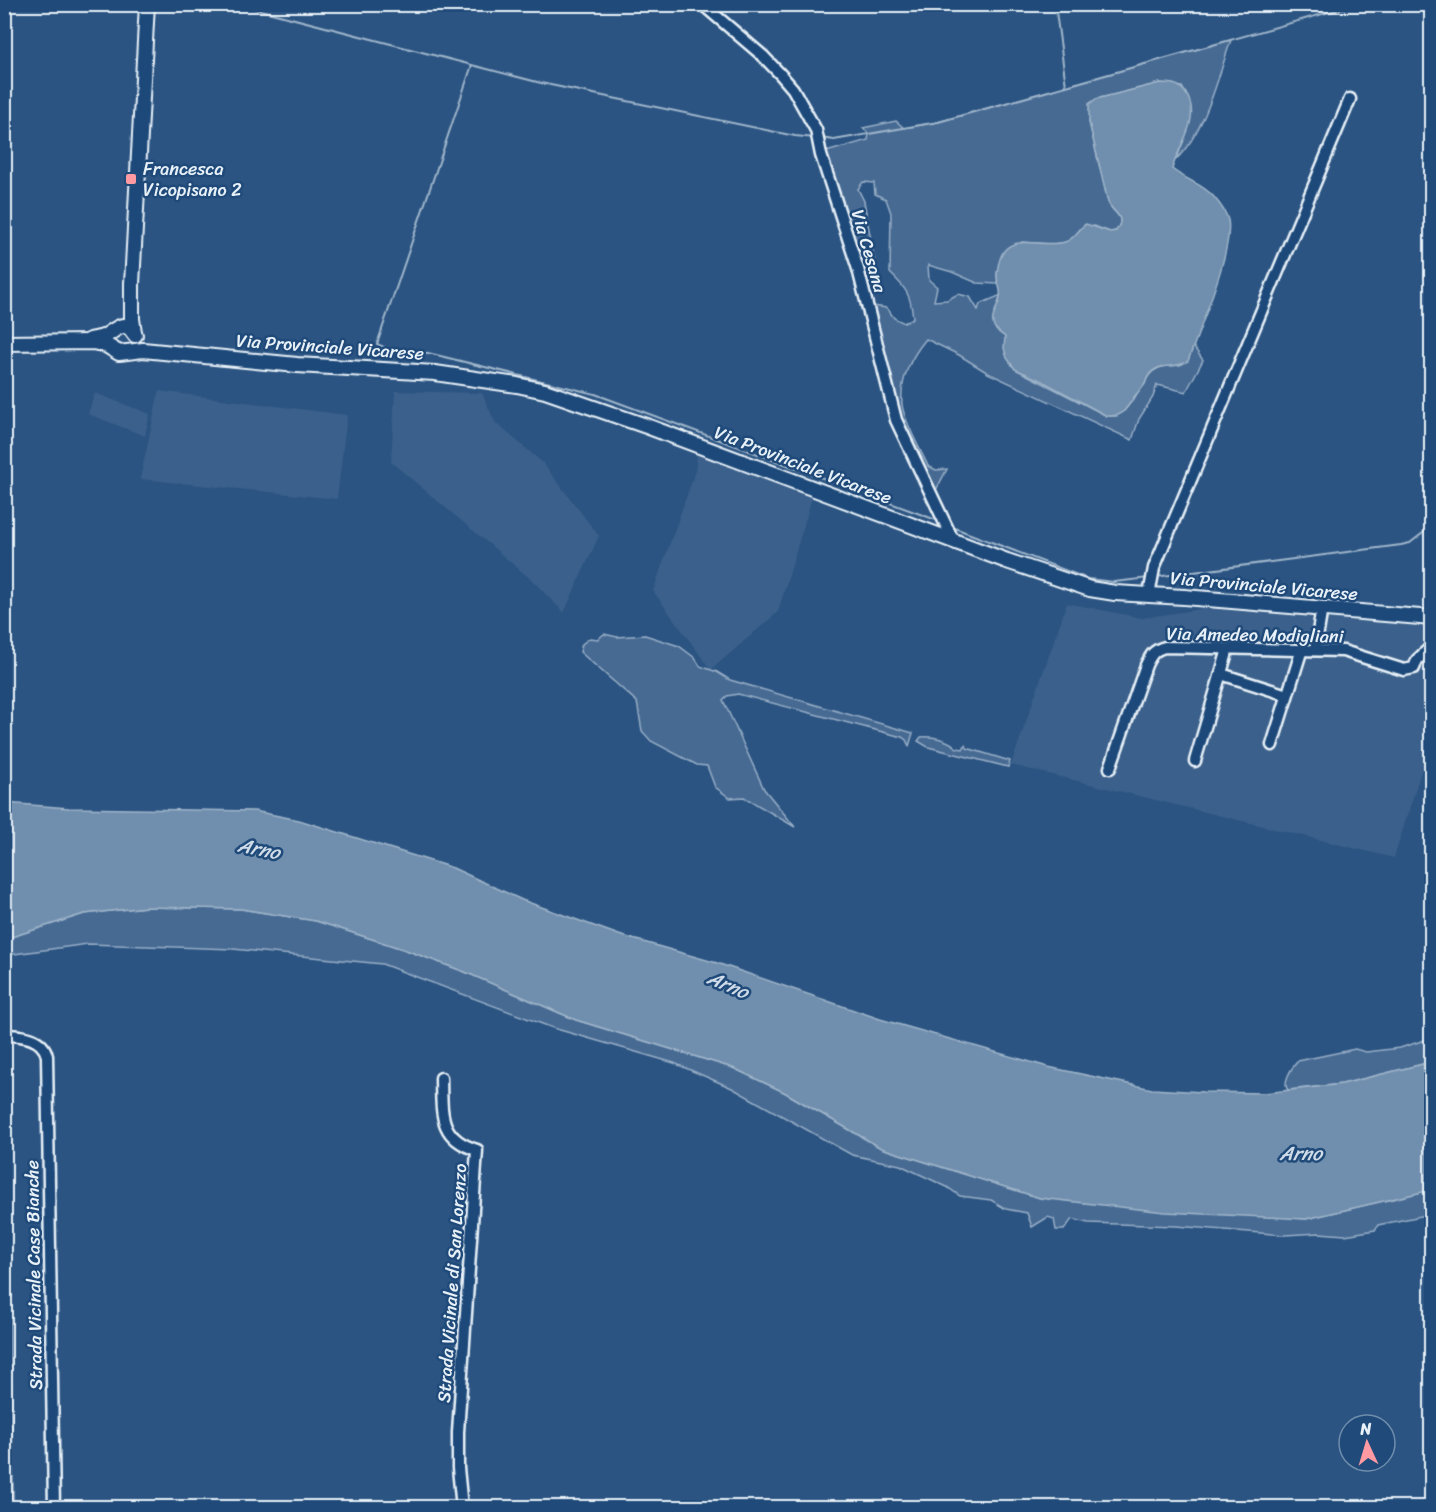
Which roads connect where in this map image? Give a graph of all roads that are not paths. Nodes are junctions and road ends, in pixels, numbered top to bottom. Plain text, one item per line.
1 (147, 4) edge
2 (702, 4) edge
3 (1350, 99) dead end
4 (132, 284) junction
5 (115, 329) junction
6 (135, 335) junction
7 (85, 341) junction
8 (4, 343) edge
9 (112, 348) junction
10 (129, 351) junction
11 (159, 351) junction
12 (947, 529) junction
13 (1149, 595) junction
14 (1322, 608) junction
15 (1431, 618) edge
16 (1431, 646) edge
17 (1227, 649) junction
18 (1302, 649) junction
19 (1315, 650) junction
20 (1221, 674) junction
21 (1287, 695) junction
22 (1272, 746) dead end
23 (1195, 761) dead end
24 (1110, 768) dead end
25 (4, 1035) edge
26 (441, 1078) dead end
27 (54, 1508) edge
28 (462, 1508) edge

1 - 4 main road
2 - 12 street, Via Cesana
3 - 13 street
4 - 5 main road
4 - 6 main road
5 - 6 main road, Via Provinciale Vicarese
5 - 7 main road, Via Provinciale Vicarese
5 - 9 main road
6 - 10 main road
6 - 11 main road, Via Provinciale Vicarese
7 - 8 main road, Via Provinciale Vicarese
7 - 9 main road, Via Provinciale Vicarese
9 - 10 main road, Via Provinciale Vicarese
10 - 11 main road, Via Provinciale Vicarese
11 - 12 main road, Via Provinciale Vicarese
12 - 13 main road, Via Provinciale Vicarese
13 - 14 main road, Via Provinciale Vicarese
14 - 15 main road, Via Provinciale Vicarese
14 - 19 street
16 - 19 street, Via Amedeo Modigliani
17 - 18 street, Via Amedeo Modigliani
17 - 20 street
17 - 24 street, Via Amedeo Modigliani
18 - 19 street, Via Amedeo Modigliani
18 - 21 street
20 - 21 street
20 - 23 street
21 - 22 street
25 - 27 street, Strada Vicinale Case Bianche
26 - 28 street, Strada Vicinale di San Lorenzo

